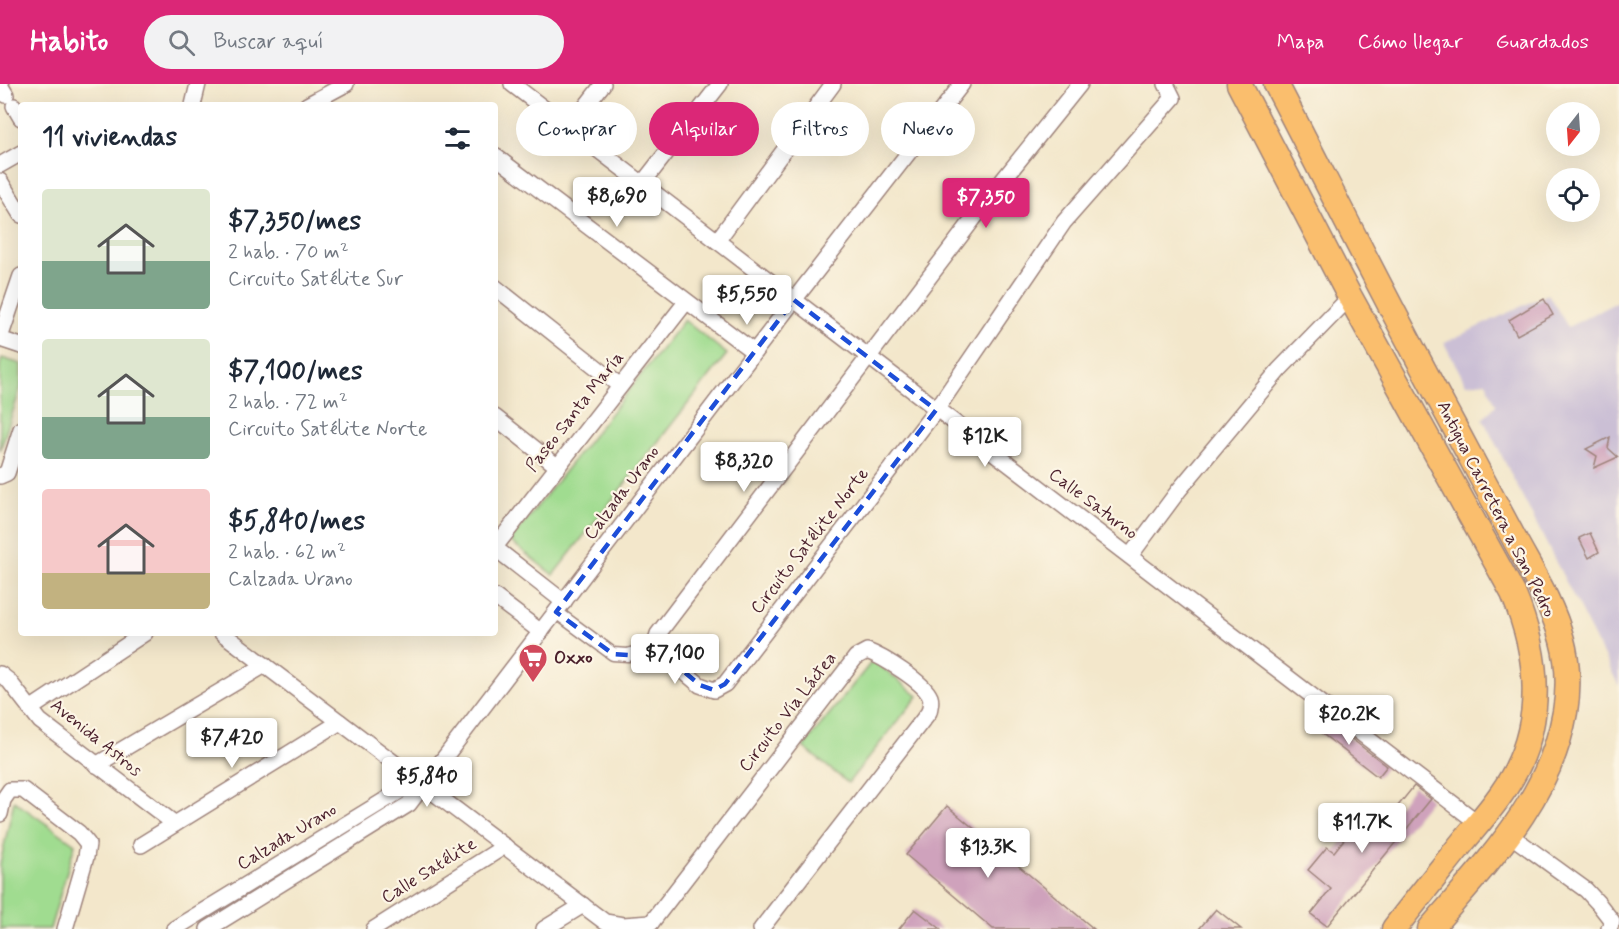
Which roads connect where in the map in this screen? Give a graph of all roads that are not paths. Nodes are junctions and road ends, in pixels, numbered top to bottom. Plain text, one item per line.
1 (198, 84) edge
2 (346, 84) edge
3 (512, 84) edge
4 (603, 84) edge
5 (720, 84) edge
6 (833, 84) edge
7 (962, 84) edge
8 (1080, 84) edge
9 (1166, 84) edge
10 (1239, 84) edge
11 (1276, 84) edge
12 (194, 102) edge
13 (313, 102) edge
14 (535, 102) edge
15 (589, 102) edge
16 (18, 155) edge
17 (606, 156) edge
18 (498, 158) edge
19 (0, 165) edge
20 (0, 182) edge
21 (642, 184) junction
22 (18, 210) edge
23 (717, 241) junction
24 (18, 285) edge
25 (498, 289) edge
26 (1350, 297) junction
27 (794, 300) junction
28 (686, 302) junction
29 (0, 338) edge
30 (18, 345) edge
31 (754, 352) junction
32 (868, 356) junction
33 (620, 386) junction
34 (936, 410) junction
35 (498, 419) edge
36 (18, 439) edge
37 (558, 467) junction
38 (0, 476) edge
39 (498, 544) edge
40 (498, 550) edge
41 (1130, 556) junction
42 (498, 599) edge
43 (560, 607) junction
44 (541, 632) junction
45 (140, 636) edge
46 (226, 636) edge
47 (654, 647) junction
48 (265, 666) junction
49 (0, 674) edge
50 (30, 709) junction
51 (340, 722) junction
52 (96, 765) junction
53 (424, 785) junction
54 (0, 814) edge
55 (1478, 823) junction
56 (175, 824) junction
57 (1510, 835) junction
58 (141, 844) dead end
59 (505, 846) junction
60 (583, 905) junction
61 (604, 926) edge
62 (655, 926) edge
63 (65, 929) edge
64 (174, 929) edge
65 (208, 929) edge
66 (374, 929) edge
67 (544, 929) edge
68 (761, 929) edge
69 (1394, 929) edge
70 (1430, 929) edge
71 (1609, 929) edge

1 - 12 street
2 - 13 street
3 - 14 street, Calle Saturno
4 - 15 street
5 - 21 street
6 - 23 street
7 - 27 street, Calzada Urano
8 - 32 street
9 - 34 street
10 - 26 main road, Antigua Carretera a San Pedro
11 - 57 main road, Antigua Carretera a San Pedro
16 - 19 street
17 - 21 street, Calle Saturno
18 - 28 street
20 - 22 street
21 - 23 street, Calle Saturno
23 - 27 street, Calle Saturno
24 - 29 street
25 - 33 street
26 - 41 street
26 - 55 main road, Antigua Carretera a San Pedro
27 - 31 street, Calzada Urano
27 - 32 street, Calle Saturno
28 - 31 street
28 - 33 street, Paseo Santa María
29 - 30 street
31 - 43 street, Calzada Urano
32 - 34 street, Calle Saturno
32 - 47 street
33 - 37 street, Paseo Santa María
34 - 41 street, Calle Saturno
34 - 47 street, Circuito Satélite Norte
35 - 37 street
36 - 38 street
37 - 39 street, Paseo Santa María
40 - 43 street
41 - 55 street, Calle Saturno
42 - 44 street
43 - 44 street, Calzada Urano
43 - 47 street
44 - 53 street, Calzada Urano
45 - 50 street
46 - 48 street
48 - 51 street
48 - 52 street
49 - 50 street, Avenida Astros
50 - 52 street, Avenida Astros
51 - 53 street
51 - 56 street
52 - 56 street, Avenida Astros
53 - 59 street
53 - 64 street, Calzada Urano
53 - 65 street, Calzada Urano
54 - 63 street
55 - 69 main road, Antigua Carretera a San Pedro
56 - 58 street
57 - 70 main road, Antigua Carretera a San Pedro
57 - 71 street
59 - 60 street
59 - 66 street, Calle Satélite
60 - 61 street
60 - 67 street
61 - 62 street
62 - 68 street, Circuito Vía Láctea

